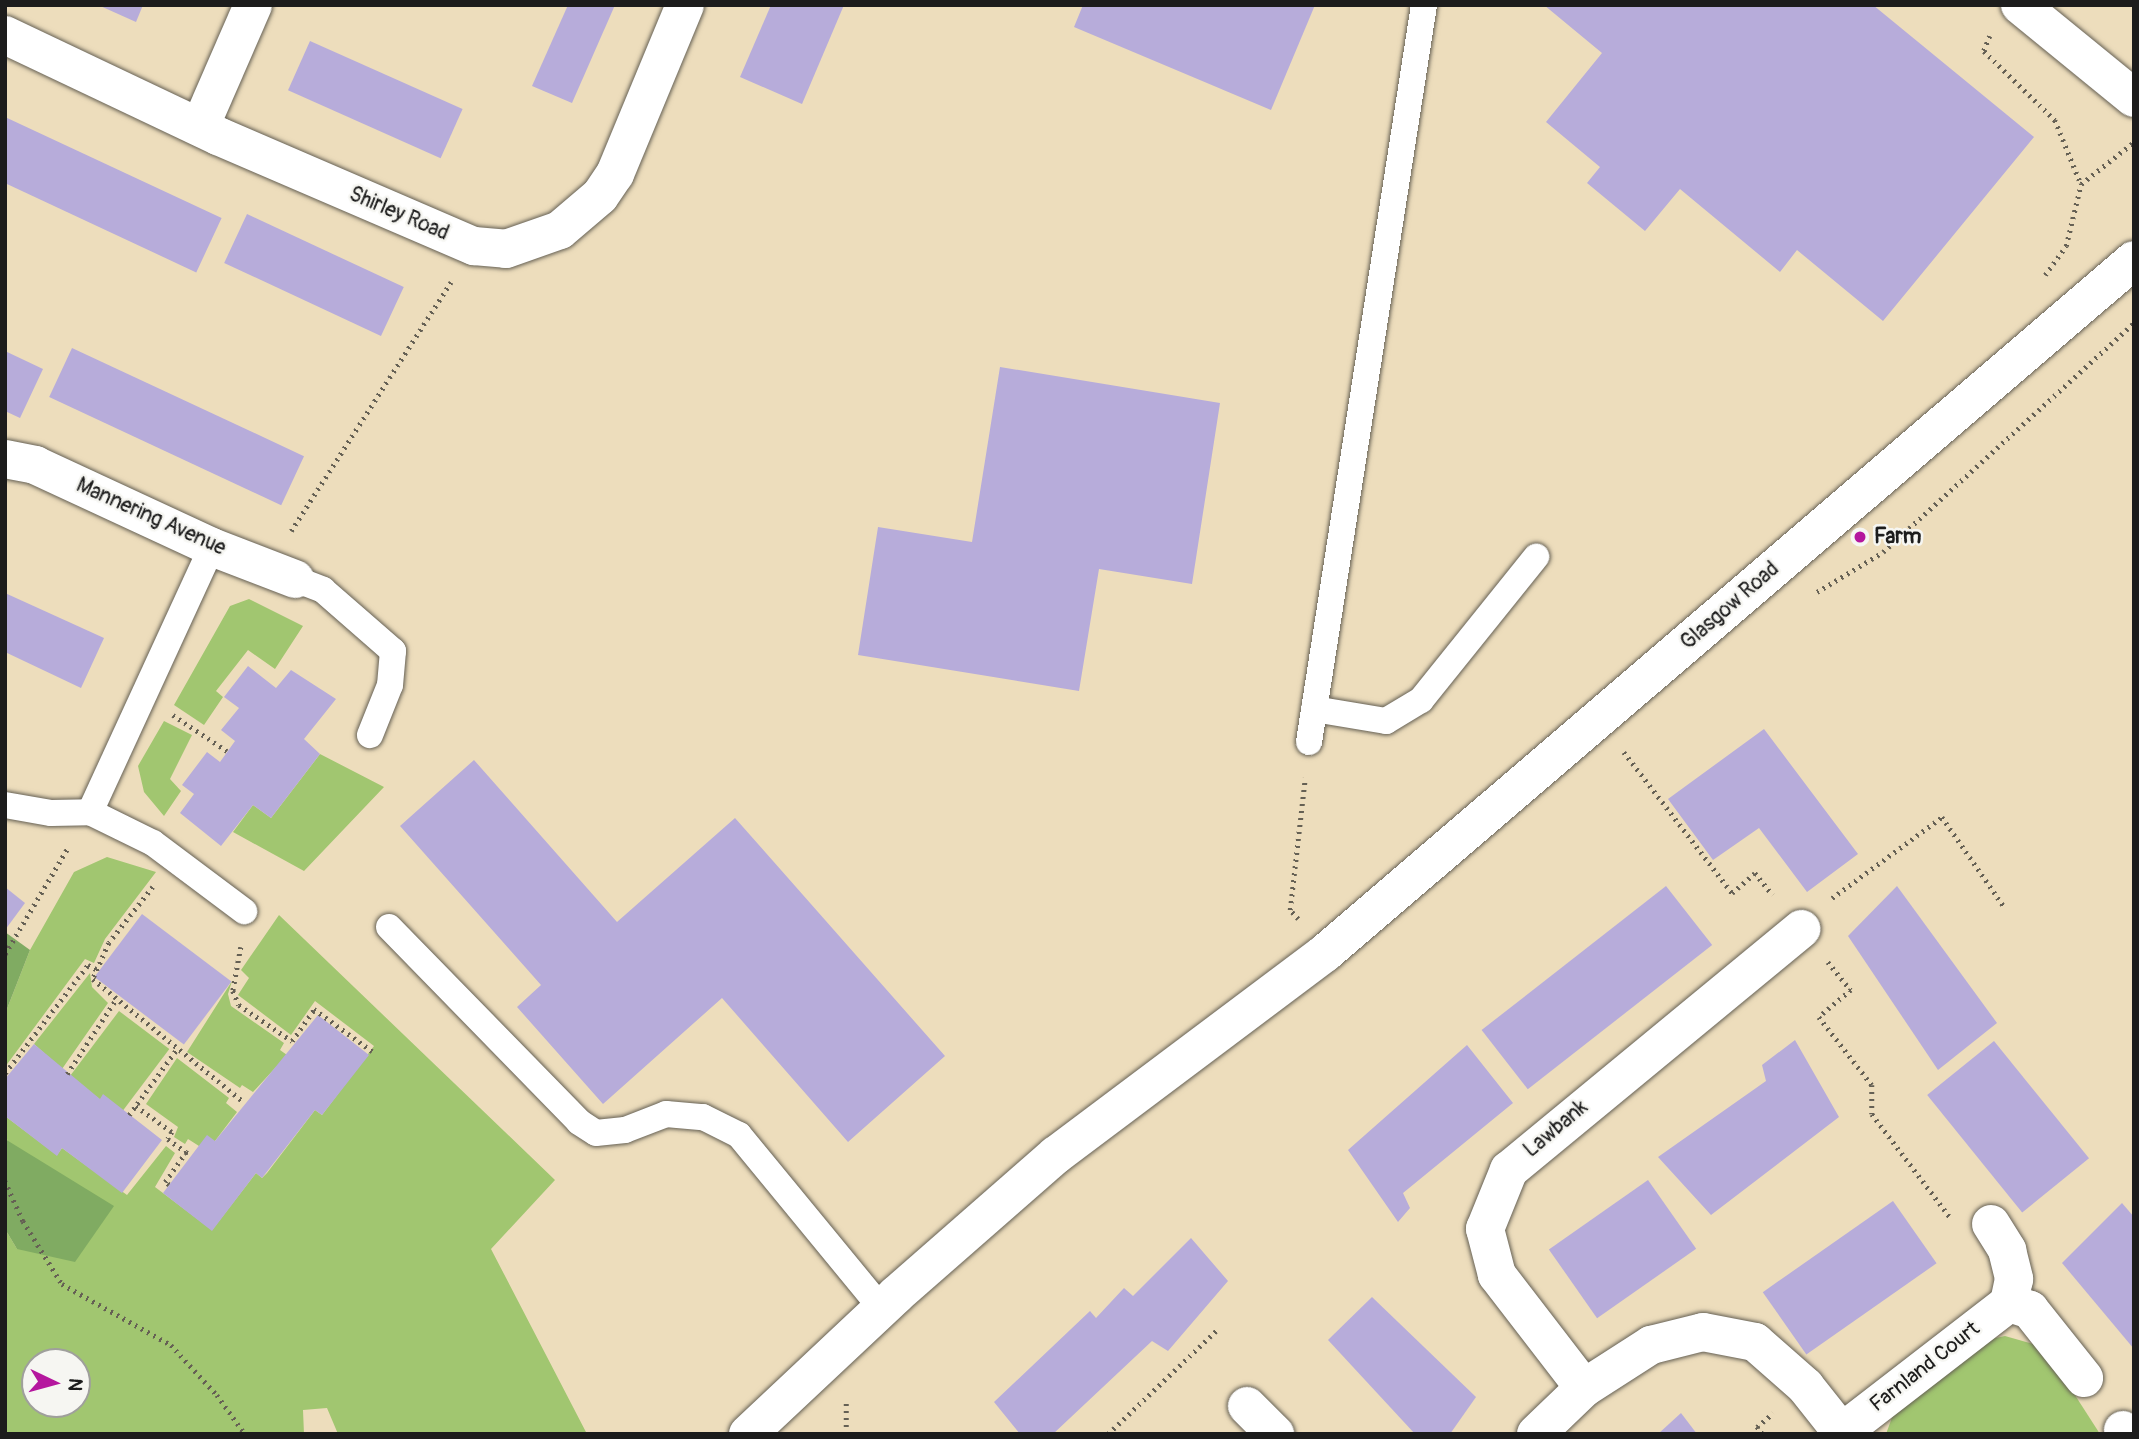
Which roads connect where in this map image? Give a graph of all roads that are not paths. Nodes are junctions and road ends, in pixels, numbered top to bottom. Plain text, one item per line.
1 (253, 5) edge
2 (685, 5) edge
3 (1424, 5) edge
4 (2006, 17) edge
5 (5, 35) edge
6 (2134, 98) edge
7 (200, 127) junction
8 (2134, 260) edge
9 (5, 459) edge
10 (212, 547) junction
11 (1536, 557) dead end
12 (282, 573) joint
13 (1314, 709) junction
14 (370, 735) dead end
15 (1309, 742) road end
16 (5, 805) edge
17 (90, 812) junction
18 (244, 911) road end
19 (388, 927) dead end
20 (1801, 929) dead end
21 (1991, 1224) dead end
22 (2009, 1303) junction
23 (882, 1309) junction
24 (2084, 1378) dead end
25 (1584, 1388) junction
26 (1247, 1406) dead end
27 (1842, 1433) edge
28 (748, 1434) edge
29 (1275, 1434) edge
30 (1536, 1434) edge

1 - 7 main road
2 - 7 main road, Shirley Road
3 - 13 lane
4 - 6 main road
5 - 7 main road, Shirley Road
8 - 23 main road, Glasgow Road
9 - 10 main road, Mannering Avenue
10 - 12 main road, Mannering Avenue
10 - 17 lane
11 - 13 lane
12 - 14 lane
13 - 15 lane
16 - 17 lane
17 - 18 lane
19 - 23 lane
20 - 25 main road, Lawbank
21 - 22 main road
22 - 24 main road
22 - 27 main road, Farnland Court
23 - 28 main road, Glasgow Road
25 - 27 main road
25 - 30 main road
26 - 29 main road

